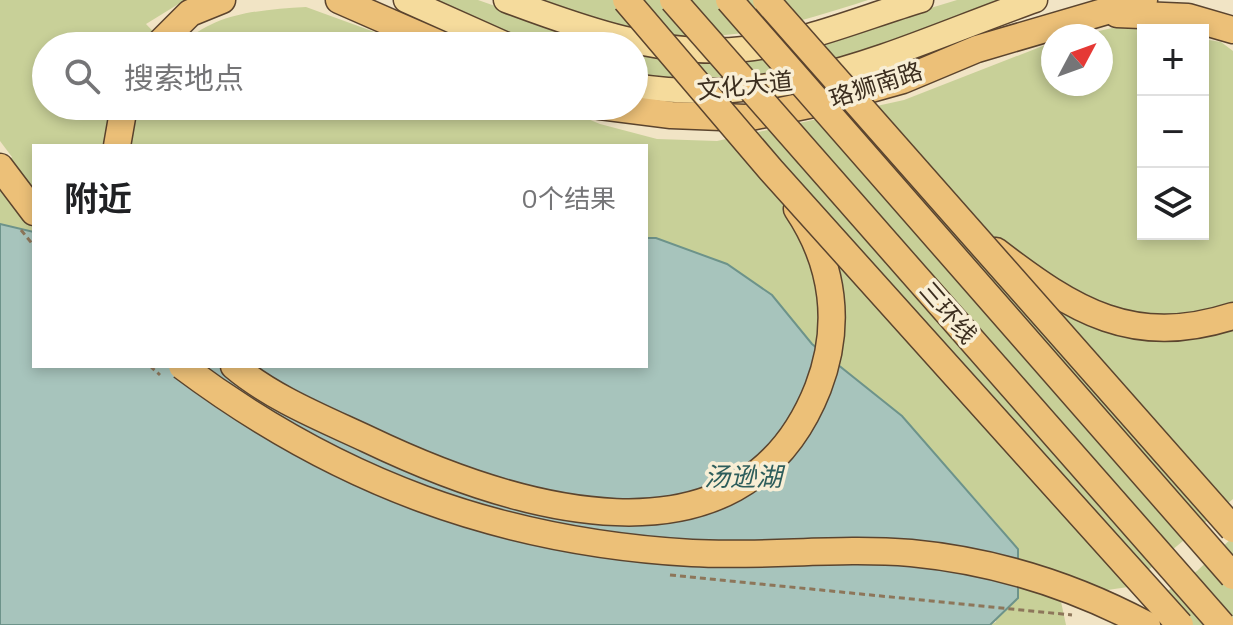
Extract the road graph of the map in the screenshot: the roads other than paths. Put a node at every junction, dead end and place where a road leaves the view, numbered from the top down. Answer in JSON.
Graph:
{"nodes":[{"id":1,"x":222,"y":0,"type":"edge"},
{"id":2,"x":406,"y":0,"type":"edge"},
{"id":3,"x":506,"y":0,"type":"edge"},
{"id":4,"x":626,"y":0,"type":"edge"},
{"id":5,"x":673,"y":0,"type":"edge"},
{"id":6,"x":729,"y":0,"type":"edge"},
{"id":7,"x":766,"y":0,"type":"edge"},
{"id":8,"x":921,"y":0,"type":"edge"},
{"id":9,"x":1035,"y":0,"type":"edge"},
{"id":10,"x":1144,"y":0,"type":"edge"},
{"id":11,"x":339,"y":1,"type":"edge"},
{"id":12,"x":1094,"y":13,"type":"junction"},
{"id":13,"x":1233,"y":30,"type":"edge"},
{"id":14,"x":170,"y":32,"type":"edge"},
{"id":15,"x":411,"y":32,"type":"edge"},
{"id":16,"x":478,"y":32,"type":"edge"},
{"id":17,"x":605,"y":32,"type":"edge"},
{"id":18,"x":648,"y":41,"type":"edge"},
{"id":19,"x":648,"y":88,"type":"edge"},
{"id":20,"x":648,"y":112,"type":"edge"},
{"id":21,"x":122,"y":120,"type":"edge"},
{"id":22,"x":117,"y":144,"type":"edge"},
{"id":23,"x":0,"y":167,"type":"edge"},
{"id":24,"x":771,"y":170,"type":"junction"},
{"id":25,"x":32,"y":209,"type":"edge"},
{"id":26,"x":971,"y":232,"type":"junction"},
{"id":27,"x":1233,"y":316,"type":"edge"},
{"id":28,"x":185,"y":368,"type":"edge"},
{"id":29,"x":237,"y":368,"type":"edge"},
{"id":30,"x":1233,"y":529,"type":"edge"},
{"id":31,"x":1233,"y":576,"type":"edge"},
{"id":32,"x":1147,"y":625,"type":"edge"},
{"id":33,"x":1180,"y":625,"type":"edge"},
{"id":34,"x":1222,"y":625,"type":"edge"}],
"edges":[{"from":1,"to":14,"type":"highway"},
{"from":2,"to":16,"type":"main road"},
{"from":3,"to":17,"type":"main road"},
{"from":4,"to":24,"type":"highway","bridge":true},
{"from":5,"to":34,"type":"highway","name":"三环线","bridge":true},
{"from":6,"to":31,"type":"highway","name":"三环线","bridge":true},
{"from":7,"to":26,"type":"highway","bridge":true},
{"from":8,"to":18,"type":"main road"},
{"from":9,"to":19,"type":"main road","name":"文化大道"},
{"from":10,"to":12,"type":"highway","name":"珞狮南路"},
{"from":11,"to":15,"type":"highway"},
{"from":12,"to":13,"type":"highway"},
{"from":12,"to":20,"type":"highway","name":"珞狮南路"},
{"from":21,"to":22,"type":"highway"},
{"from":23,"to":25,"type":"highway"},
{"from":24,"to":29,"type":"highway","bridge":true},
{"from":24,"to":33,"type":"highway","bridge":true},
{"from":26,"to":27,"type":"highway","bridge":true},
{"from":26,"to":30,"type":"highway","bridge":true},
{"from":28,"to":32,"type":"highway","bridge":true}]}
